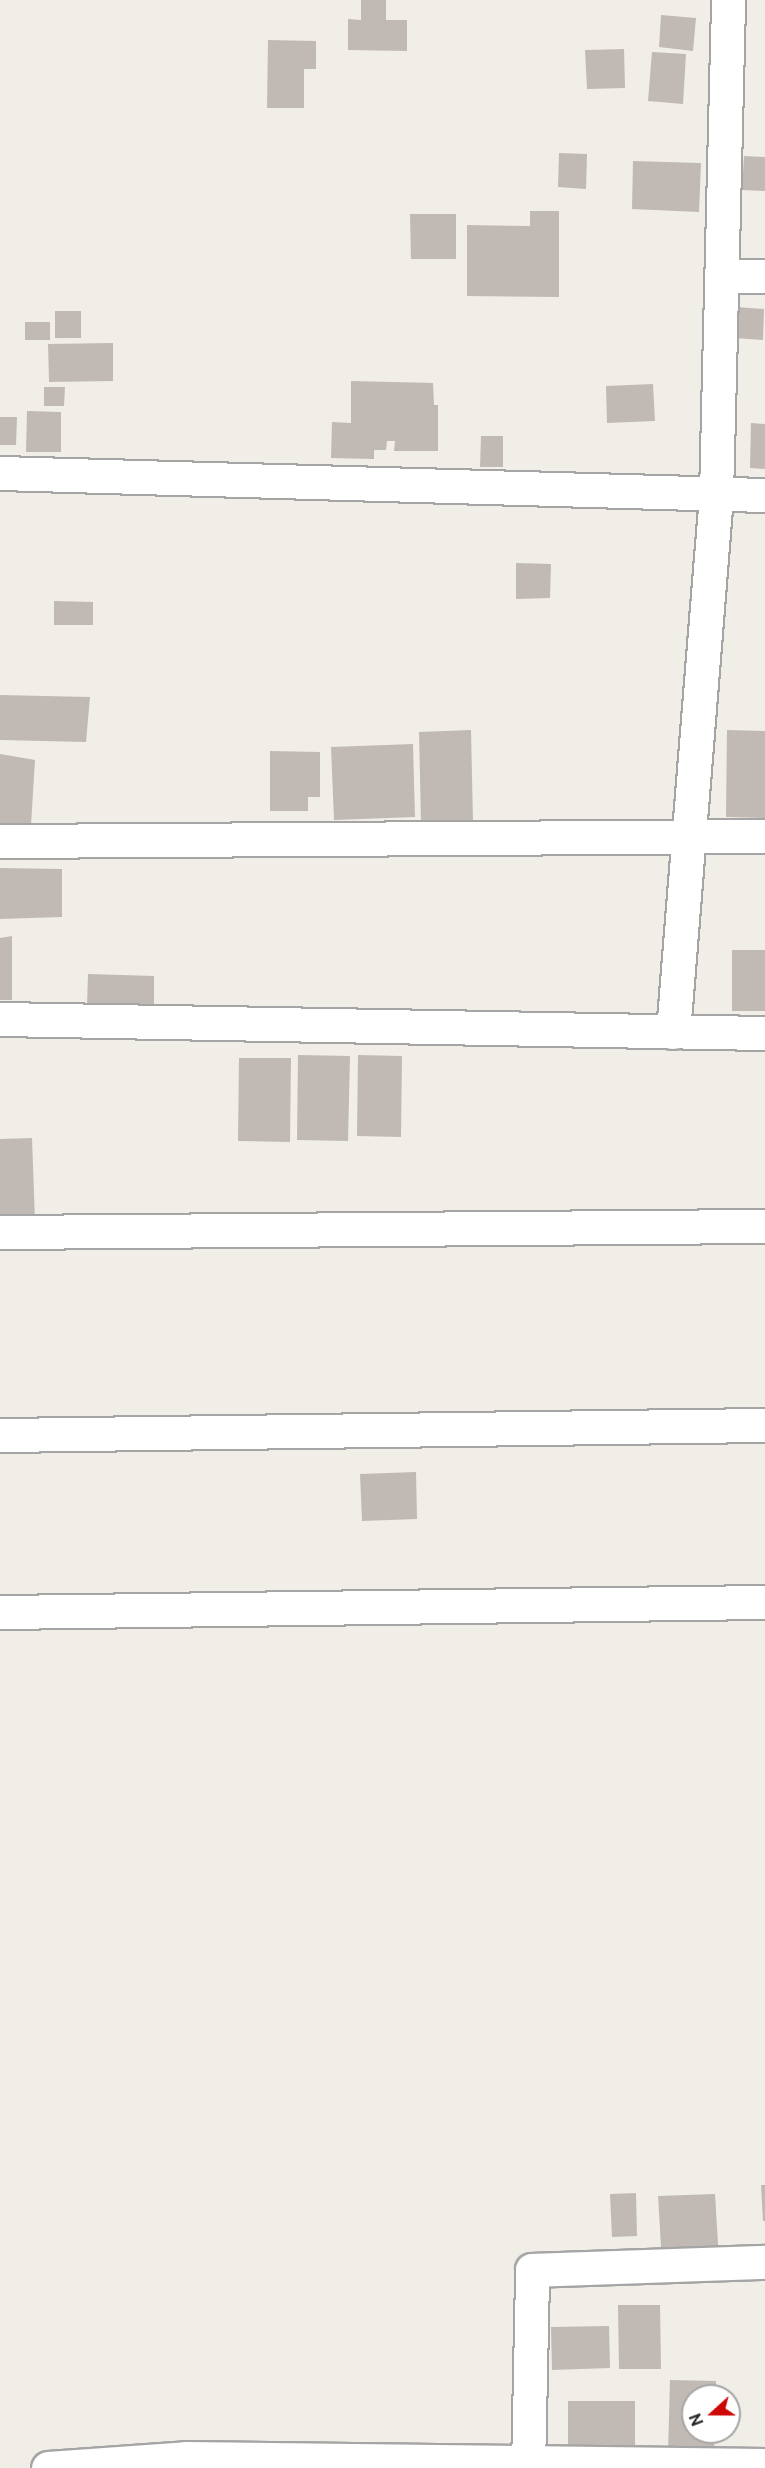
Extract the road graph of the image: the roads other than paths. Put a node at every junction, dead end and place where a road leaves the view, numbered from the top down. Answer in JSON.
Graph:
{"nodes":[{"id":1,"x":728,"y":0,"type":"edge"},
{"id":2,"x":722,"y":276,"type":"junction"},
{"id":3,"x":765,"y":276,"type":"edge"},
{"id":4,"x":0,"y":473,"type":"edge"},
{"id":5,"x":716,"y":495,"type":"junction"},
{"id":6,"x":765,"y":495,"type":"edge"},
{"id":7,"x":765,"y":836,"type":"edge"},
{"id":8,"x":691,"y":837,"type":"junction"},
{"id":9,"x":0,"y":841,"type":"edge"},
{"id":10,"x":0,"y":1019,"type":"edge"},
{"id":11,"x":673,"y":1032,"type":"junction"},
{"id":12,"x":765,"y":1033,"type":"edge"},
{"id":13,"x":765,"y":1226,"type":"edge"},
{"id":14,"x":0,"y":1232,"type":"edge"},
{"id":15,"x":765,"y":1425,"type":"edge"},
{"id":16,"x":0,"y":1435,"type":"edge"},
{"id":17,"x":765,"y":1602,"type":"edge"},
{"id":18,"x":0,"y":1612,"type":"edge"},
{"id":19,"x":765,"y":2262,"type":"edge"},
{"id":20,"x":765,"y":2465,"type":"edge"},
{"id":21,"x":528,"y":2466,"type":"edge"},
{"id":22,"x":48,"y":2468,"type":"edge"}],
"edges":[{"from":1,"to":2,"type":"street"},
{"from":2,"to":3,"type":"street"},
{"from":2,"to":5,"type":"street"},
{"from":4,"to":5,"type":"street"},
{"from":5,"to":6,"type":"street"},
{"from":5,"to":8,"type":"street"},
{"from":7,"to":8,"type":"street"},
{"from":8,"to":9,"type":"street"},
{"from":8,"to":11,"type":"street"},
{"from":10,"to":11,"type":"street"},
{"from":11,"to":12,"type":"street"},
{"from":13,"to":14,"type":"street"},
{"from":15,"to":16,"type":"street"},
{"from":17,"to":18,"type":"street"},
{"from":19,"to":21,"type":"street"},
{"from":20,"to":21,"type":"street"},
{"from":21,"to":22,"type":"street"}]}
